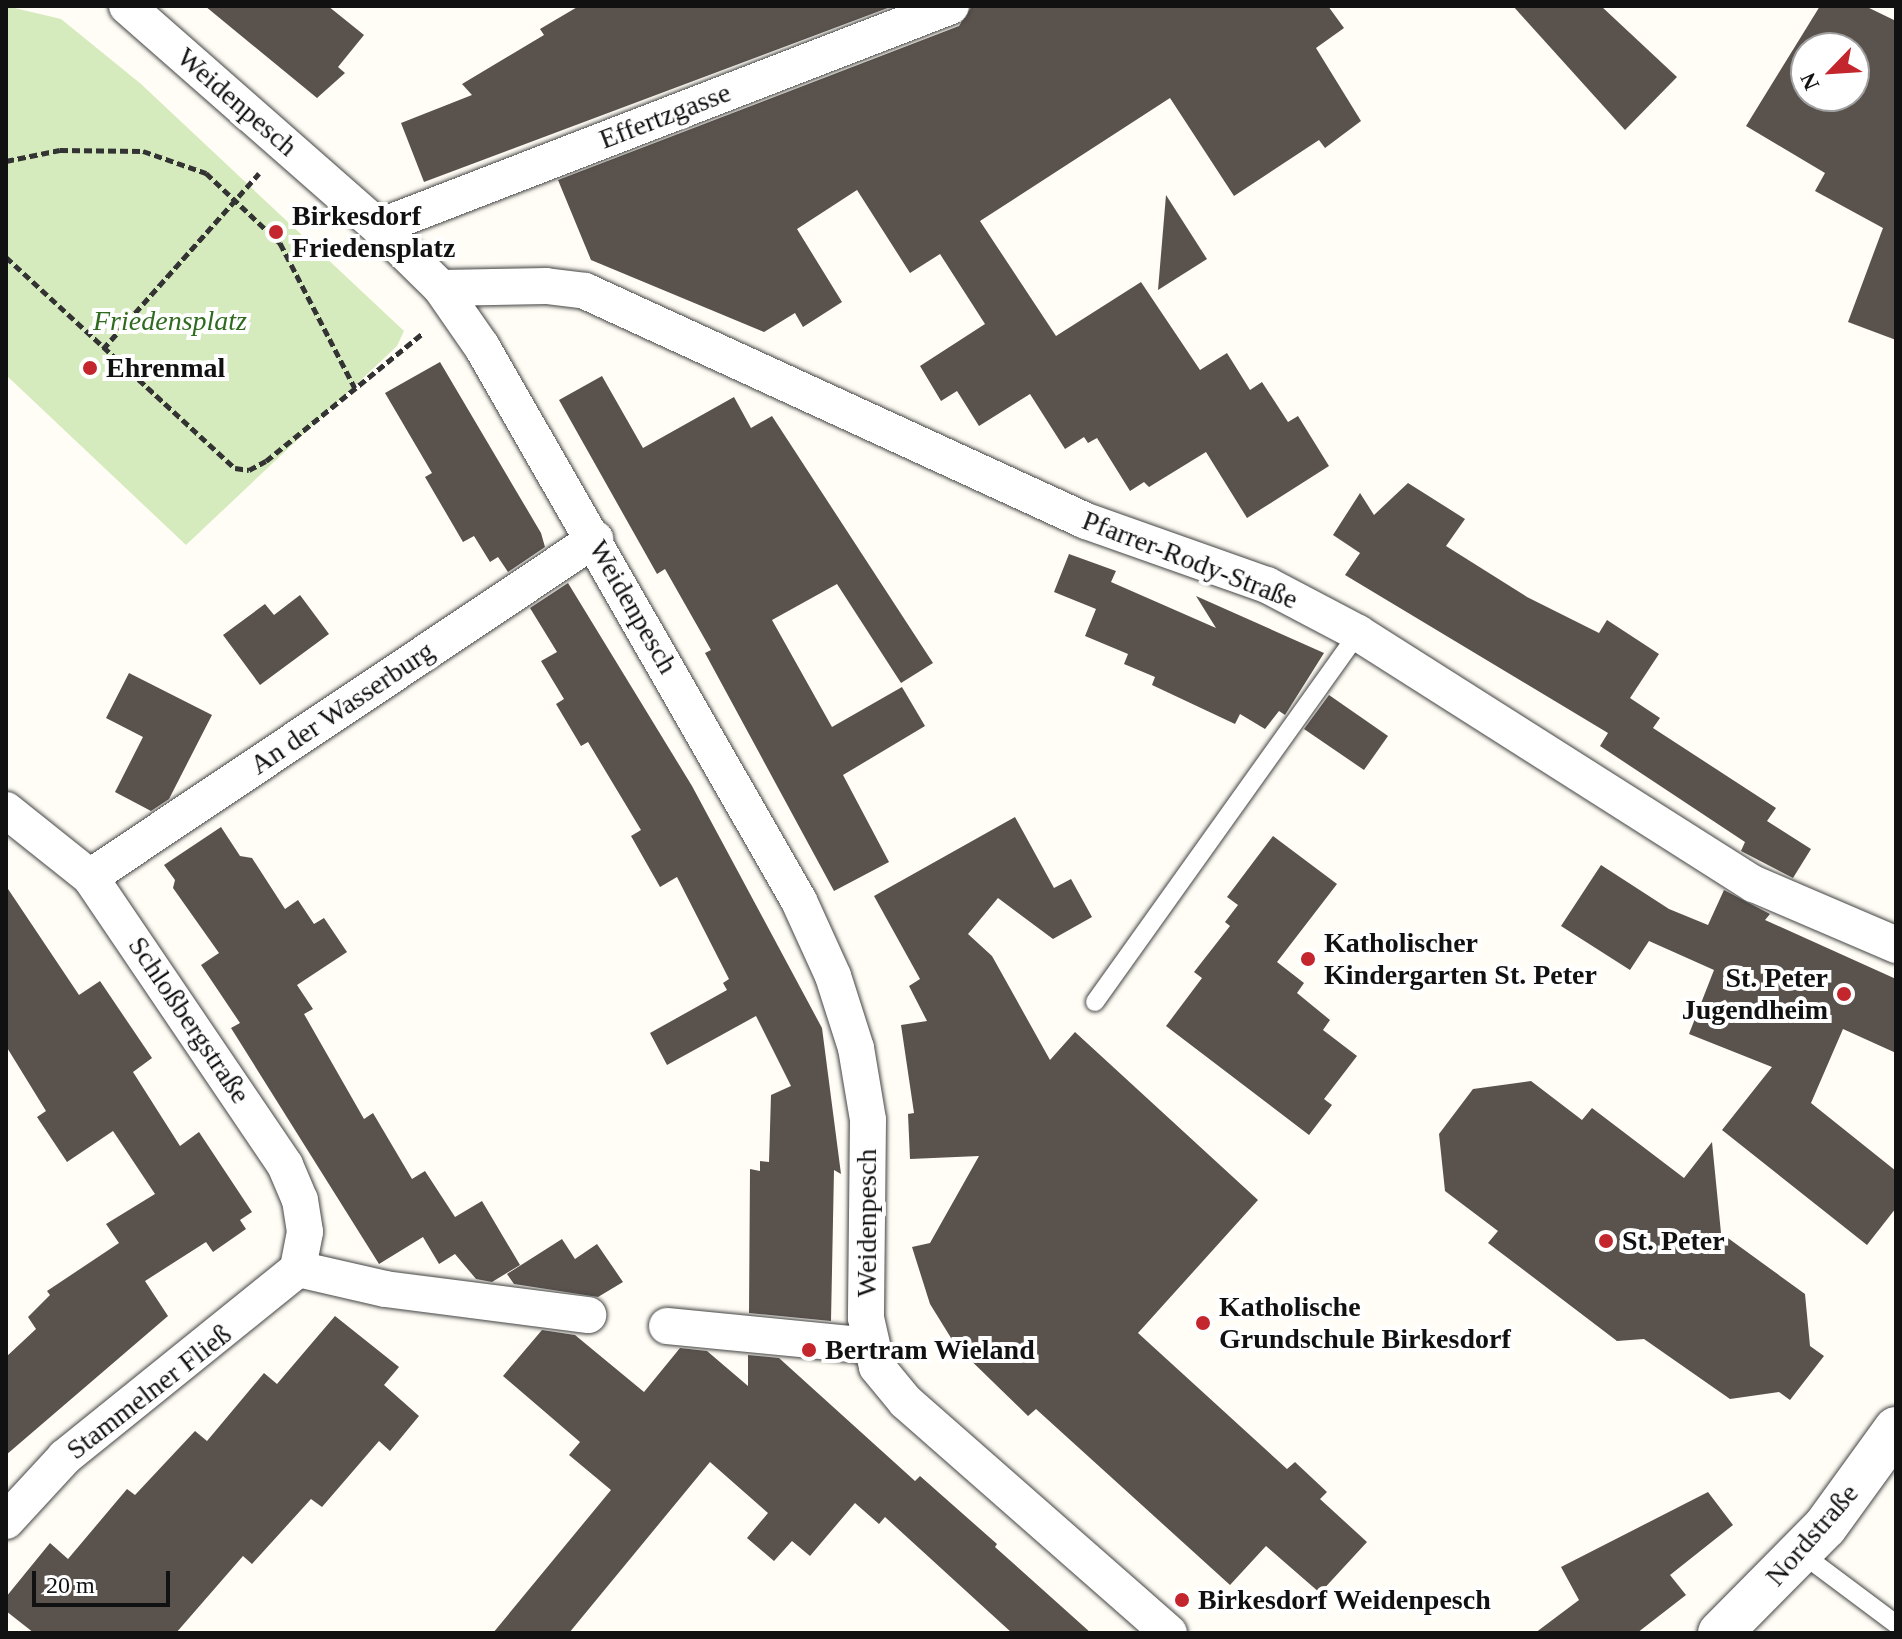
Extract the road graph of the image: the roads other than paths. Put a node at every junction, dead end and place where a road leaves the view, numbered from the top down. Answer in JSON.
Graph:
{"nodes":[{"id":1,"x":127,"y":6,"type":"edge"},
{"id":2,"x":951,"y":6,"type":"edge"},
{"id":3,"x":379,"y":227,"type":"junction"},
{"id":4,"x":448,"y":298,"type":"junction"},
{"id":5,"x":595,"y":539,"type":"junction"},
{"id":6,"x":1358,"y":633,"type":"junction"},
{"id":7,"x":6,"y":810,"type":"edge"},
{"id":8,"x":90,"y":877,"type":"junction"},
{"id":9,"x":1896,"y":945,"type":"edge"},
{"id":10,"x":1095,"y":1002,"type":"dead end"},
{"id":11,"x":298,"y":1269,"type":"junction"},
{"id":12,"x":588,"y":1315,"type":"dead end"},
{"id":13,"x":667,"y":1326,"type":"dead end"},
{"id":14,"x":870,"y":1346,"type":"junction"},
{"id":15,"x":1896,"y":1429,"type":"edge"},
{"id":16,"x":6,"y":1521,"type":"edge"},
{"id":17,"x":1801,"y":1553,"type":"junction"},
{"id":18,"x":1896,"y":1624,"type":"edge"},
{"id":19,"x":1169,"y":1633,"type":"edge"},
{"id":20,"x":1720,"y":1633,"type":"edge"}],
"edges":[{"from":1,"to":3,"type":"street","name":"Weidenpesch"},
{"from":2,"to":3,"type":"street","name":"Effertzgasse"},
{"from":3,"to":4,"type":"street","name":"Weidenpesch"},
{"from":4,"to":5,"type":"street","name":"Weidenpesch"},
{"from":4,"to":6,"type":"street","name":"Pfarrer-Rody-Straße"},
{"from":5,"to":8,"type":"street","name":"An der Wasserburg"},
{"from":5,"to":14,"type":"street","name":"Weidenpesch"},
{"from":6,"to":9,"type":"street","name":"Pfarrer-Rody-Straße"},
{"from":6,"to":10,"type":"lane"},
{"from":7,"to":8,"type":"street","name":"Schloßbergstraße"},
{"from":8,"to":11,"type":"street","name":"Schloßbergstraße"},
{"from":11,"to":12,"type":"street"},
{"from":11,"to":16,"type":"street","name":"Stammelner Fließ"},
{"from":13,"to":14,"type":"street"},
{"from":14,"to":19,"type":"street","name":"Weidenpesch"},
{"from":15,"to":17,"type":"street","name":"Nordstraße"},
{"from":17,"to":18,"type":"lane"},
{"from":17,"to":20,"type":"street","name":"Nordstraße"}]}
